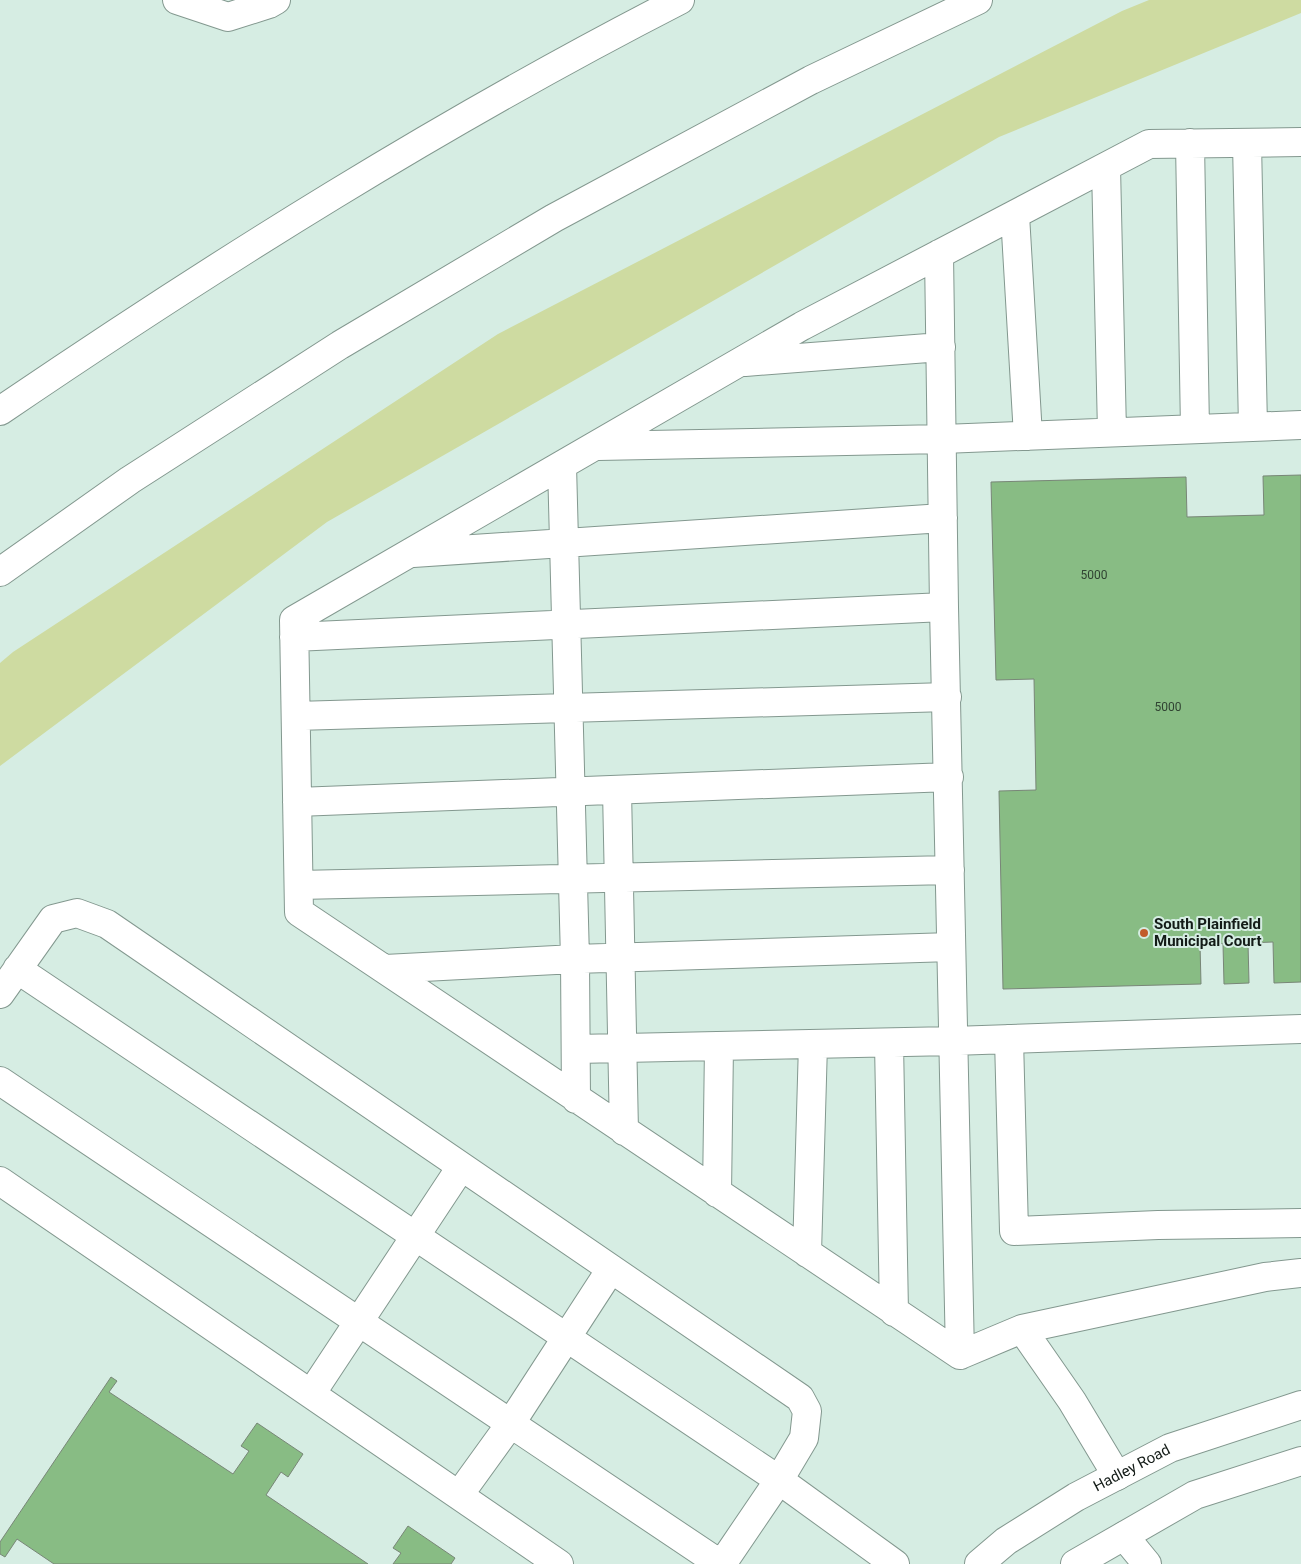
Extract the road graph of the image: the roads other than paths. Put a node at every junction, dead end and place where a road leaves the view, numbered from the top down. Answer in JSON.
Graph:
{"nodes":[{"id":1,"x":176,"y":0,"type":"edge"},
{"id":2,"x":276,"y":0,"type":"edge"},
{"id":3,"x":680,"y":0,"type":"edge"},
{"id":4,"x":978,"y":0,"type":"edge"},
{"id":5,"x":231,"y":8,"type":"edge"},
{"id":6,"x":1301,"y":142,"type":"edge"},
{"id":7,"x":1190,"y":143,"type":"junction"},
{"id":8,"x":1247,"y":143,"type":"junction"},
{"id":9,"x":1106,"y":167,"type":"junction"},
{"id":10,"x":1015,"y":215,"type":"junction"},
{"id":11,"x":939,"y":254,"type":"junction"},
{"id":12,"x":941,"y":347,"type":"junction"},
{"id":13,"x":738,"y":363,"type":"junction"},
{"id":14,"x":0,"y":411,"type":"edge"},
{"id":15,"x":1301,"y":425,"type":"edge"},
{"id":16,"x":1253,"y":427,"type":"junction"},
{"id":17,"x":1195,"y":429,"type":"junction"},
{"id":18,"x":1112,"y":432,"type":"junction"},
{"id":19,"x":1028,"y":436,"type":"junction"},
{"id":20,"x":943,"y":439,"type":"junction"},
{"id":21,"x":594,"y":446,"type":"junction"},
{"id":22,"x":562,"y":465,"type":"junction"},
{"id":23,"x":943,"y":518,"type":"junction"},
{"id":24,"x":564,"y":543,"type":"junction"},
{"id":25,"x":408,"y":554,"type":"junction"},
{"id":26,"x":0,"y":572,"type":"edge"},
{"id":27,"x":944,"y":607,"type":"junction"},
{"id":28,"x":566,"y":625,"type":"junction"},
{"id":29,"x":294,"y":638,"type":"junction"},
{"id":30,"x":947,"y":697,"type":"junction"},
{"id":31,"x":568,"y":708,"type":"junction"},
{"id":32,"x":296,"y":716,"type":"junction"},
{"id":33,"x":949,"y":777,"type":"junction"},
{"id":34,"x":617,"y":790,"type":"junction"},
{"id":35,"x":570,"y":791,"type":"junction"},
{"id":36,"x":297,"y":802,"type":"junction"},
{"id":37,"x":950,"y":870,"type":"junction"},
{"id":38,"x":573,"y":878,"type":"junction"},
{"id":39,"x":619,"y":878,"type":"junction"},
{"id":40,"x":299,"y":885,"type":"junction"},
{"id":41,"x":951,"y":947,"type":"junction"},
{"id":42,"x":620,"y":958,"type":"junction"},
{"id":43,"x":575,"y":959,"type":"junction"},
{"id":44,"x":17,"y":969,"type":"junction"},
{"id":45,"x":385,"y":969,"type":"junction"},
{"id":46,"x":0,"y":994,"type":"edge"},
{"id":47,"x":1301,"y":1029,"type":"edge"},
{"id":48,"x":1009,"y":1039,"type":"junction"},
{"id":49,"x":953,"y":1041,"type":"junction"},
{"id":50,"x":889,"y":1042,"type":"junction"},
{"id":51,"x":813,"y":1044,"type":"junction"},
{"id":52,"x":719,"y":1046,"type":"junction"},
{"id":53,"x":622,"y":1048,"type":"junction"},
{"id":54,"x":576,"y":1049,"type":"junction"},
{"id":55,"x":0,"y":1081,"type":"edge"},
{"id":56,"x":576,"y":1099,"type":"junction"},
{"id":57,"x":624,"y":1131,"type":"junction"},
{"id":58,"x":461,"y":1166,"type":"junction"},
{"id":59,"x":0,"y":1181,"type":"edge"},
{"id":60,"x":717,"y":1193,"type":"junction"},
{"id":61,"x":1301,"y":1222,"type":"edge"},
{"id":62,"x":416,"y":1237,"type":"junction"},
{"id":63,"x":807,"y":1253,"type":"junction"},
{"id":64,"x":611,"y":1269,"type":"junction"},
{"id":65,"x":1301,"y":1273,"type":"edge"},
{"id":66,"x":894,"y":1312,"type":"junction"},
{"id":67,"x":359,"y":1322,"type":"junction"},
{"id":68,"x":1022,"y":1329,"type":"junction"},
{"id":69,"x":567,"y":1338,"type":"junction"},
{"id":70,"x":960,"y":1355,"type":"junction"},
{"id":71,"x":311,"y":1394,"type":"junction"},
{"id":72,"x":1301,"y":1405,"type":"edge"},
{"id":73,"x":511,"y":1423,"type":"junction"},
{"id":74,"x":1301,"y":1461,"type":"edge"},
{"id":75,"x":1117,"y":1476,"type":"junction"},
{"id":76,"x":779,"y":1480,"type":"junction"},
{"id":77,"x":459,"y":1495,"type":"junction"},
{"id":78,"x":1124,"y":1536,"type":"junction"},
{"id":79,"x":979,"y":1563,"type":"edge"},
{"id":80,"x":559,"y":1564,"type":"edge"},
{"id":81,"x":721,"y":1564,"type":"edge"},
{"id":82,"x":895,"y":1564,"type":"edge"},
{"id":83,"x":1075,"y":1564,"type":"edge"},
{"id":84,"x":1147,"y":1564,"type":"edge"}],
"edges":[{"from":1,"to":5,"type":"main road"},
{"from":2,"to":5,"type":"main road"},
{"from":3,"to":14,"type":"main road"},
{"from":4,"to":26,"type":"main road"},
{"from":6,"to":8,"type":"main road"},
{"from":7,"to":8,"type":"main road"},
{"from":7,"to":9,"type":"main road"},
{"from":7,"to":17,"type":"main road"},
{"from":8,"to":16,"type":"main road"},
{"from":9,"to":10,"type":"main road"},
{"from":9,"to":18,"type":"main road"},
{"from":10,"to":11,"type":"main road"},
{"from":10,"to":19,"type":"main road"},
{"from":11,"to":12,"type":"main road"},
{"from":11,"to":13,"type":"main road"},
{"from":12,"to":13,"type":"main road"},
{"from":12,"to":20,"type":"main road"},
{"from":13,"to":21,"type":"main road"},
{"from":15,"to":16,"type":"main road"},
{"from":16,"to":17,"type":"main road"},
{"from":17,"to":18,"type":"main road"},
{"from":18,"to":19,"type":"main road"},
{"from":19,"to":20,"type":"main road"},
{"from":20,"to":21,"type":"main road"},
{"from":20,"to":23,"type":"main road"},
{"from":21,"to":22,"type":"main road"},
{"from":22,"to":24,"type":"main road"},
{"from":22,"to":25,"type":"main road"},
{"from":23,"to":24,"type":"main road"},
{"from":23,"to":27,"type":"main road"},
{"from":24,"to":25,"type":"main road"},
{"from":24,"to":28,"type":"main road"},
{"from":25,"to":29,"type":"main road"},
{"from":27,"to":28,"type":"main road"},
{"from":27,"to":30,"type":"main road"},
{"from":28,"to":29,"type":"main road"},
{"from":28,"to":31,"type":"main road"},
{"from":29,"to":32,"type":"main road"},
{"from":30,"to":31,"type":"main road"},
{"from":30,"to":33,"type":"main road"},
{"from":31,"to":32,"type":"main road"},
{"from":31,"to":35,"type":"main road"},
{"from":32,"to":36,"type":"main road"},
{"from":33,"to":34,"type":"main road"},
{"from":33,"to":37,"type":"main road"},
{"from":34,"to":35,"type":"main road"},
{"from":34,"to":39,"type":"main road"},
{"from":35,"to":36,"type":"main road"},
{"from":35,"to":38,"type":"main road"},
{"from":36,"to":40,"type":"main road"},
{"from":37,"to":39,"type":"main road"},
{"from":37,"to":41,"type":"main road"},
{"from":38,"to":39,"type":"main road"},
{"from":38,"to":40,"type":"main road"},
{"from":38,"to":43,"type":"main road"},
{"from":39,"to":42,"type":"main road"},
{"from":40,"to":45,"type":"main road"},
{"from":41,"to":42,"type":"main road"},
{"from":41,"to":49,"type":"main road"},
{"from":42,"to":43,"type":"main road"},
{"from":42,"to":53,"type":"main road"},
{"from":43,"to":45,"type":"main road"},
{"from":43,"to":54,"type":"main road"},
{"from":44,"to":46,"type":"main road"},
{"from":44,"to":58,"type":"main road"},
{"from":44,"to":62,"type":"main road"},
{"from":45,"to":56,"type":"main road"},
{"from":47,"to":48,"type":"main road"},
{"from":48,"to":49,"type":"main road"},
{"from":48,"to":61,"type":"main road"},
{"from":49,"to":50,"type":"main road"},
{"from":49,"to":70,"type":"main road"},
{"from":50,"to":51,"type":"main road"},
{"from":50,"to":66,"type":"main road"},
{"from":51,"to":52,"type":"main road"},
{"from":51,"to":63,"type":"main road"},
{"from":52,"to":53,"type":"main road"},
{"from":52,"to":60,"type":"main road"},
{"from":53,"to":54,"type":"main road"},
{"from":53,"to":57,"type":"main road"},
{"from":54,"to":56,"type":"main road"},
{"from":55,"to":67,"type":"main road"},
{"from":56,"to":57,"type":"main road"},
{"from":57,"to":60,"type":"main road"},
{"from":58,"to":62,"type":"main road"},
{"from":58,"to":64,"type":"main road"},
{"from":59,"to":71,"type":"main road"},
{"from":60,"to":63,"type":"main road"},
{"from":62,"to":67,"type":"main road"},
{"from":62,"to":69,"type":"main road"},
{"from":63,"to":66,"type":"main road"},
{"from":64,"to":69,"type":"main road"},
{"from":64,"to":76,"type":"main road"},
{"from":65,"to":68,"type":"main road"},
{"from":66,"to":70,"type":"main road"},
{"from":67,"to":71,"type":"main road"},
{"from":67,"to":73,"type":"main road"},
{"from":68,"to":70,"type":"main road"},
{"from":68,"to":75,"type":"main road"},
{"from":69,"to":73,"type":"main road"},
{"from":69,"to":76,"type":"main road"},
{"from":71,"to":77,"type":"main road"},
{"from":72,"to":75,"type":"main road","name":"Hadley Road"},
{"from":73,"to":77,"type":"main road"},
{"from":73,"to":81,"type":"main road"},
{"from":74,"to":78,"type":"main road"},
{"from":75,"to":79,"type":"main road","name":"Hadley Road"},
{"from":76,"to":81,"type":"main road"},
{"from":76,"to":82,"type":"main road"},
{"from":77,"to":80,"type":"main road"},
{"from":78,"to":83,"type":"main road"},
{"from":78,"to":84,"type":"main road"}]}
